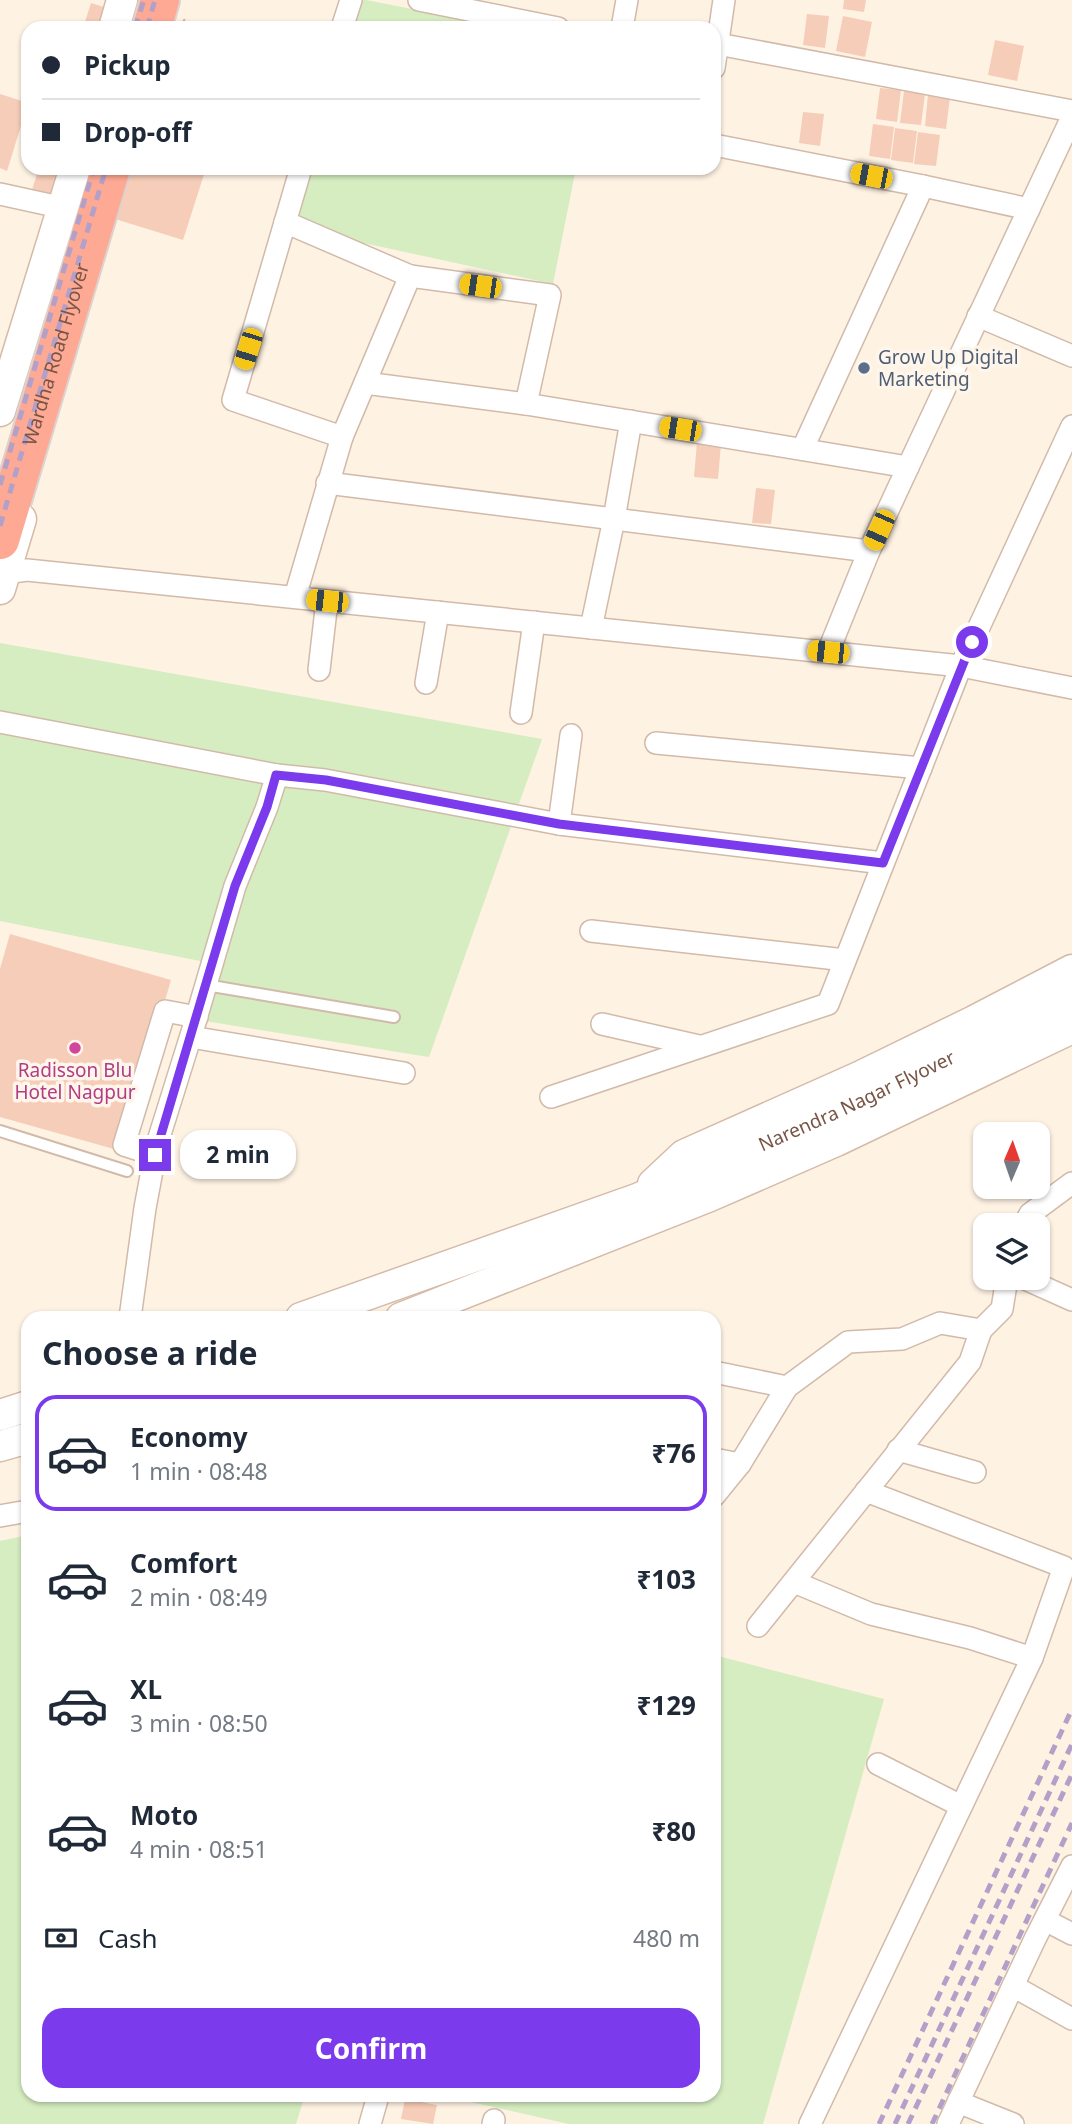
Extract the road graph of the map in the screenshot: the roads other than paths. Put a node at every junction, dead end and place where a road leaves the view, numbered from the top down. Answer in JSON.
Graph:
{"nodes":[{"id":1,"x":122,"y":0,"type":"edge"},
{"id":2,"x":138,"y":0,"type":"edge"},
{"id":3,"x":160,"y":0,"type":"edge"},
{"id":4,"x":177,"y":0,"type":"edge"},
{"id":5,"x":351,"y":0,"type":"edge"},
{"id":6,"x":419,"y":0,"type":"edge"},
{"id":7,"x":627,"y":0,"type":"edge"},
{"id":8,"x":724,"y":0,"type":"edge"},
{"id":9,"x":116,"y":21,"type":"edge"},
{"id":10,"x":132,"y":21,"type":"edge"},
{"id":11,"x":154,"y":21,"type":"edge"},
{"id":12,"x":170,"y":21,"type":"edge"},
{"id":13,"x":344,"y":21,"type":"edge"},
{"id":14,"x":523,"y":21,"type":"edge"},
{"id":15,"x":623,"y":21,"type":"edge"},
{"id":16,"x":721,"y":22,"type":"edge"},
{"id":17,"x":721,"y":45,"type":"edge"},
{"id":18,"x":1072,"y":111,"type":"edge"},
{"id":19,"x":1072,"y":117,"type":"edge"},
{"id":20,"x":721,"y":146,"type":"edge"},
{"id":21,"x":73,"y":175,"type":"edge"},
{"id":22,"x":87,"y":175,"type":"edge"},
{"id":23,"x":109,"y":175,"type":"edge"},
{"id":24,"x":123,"y":175,"type":"edge"},
{"id":25,"x":299,"y":175,"type":"edge"},
{"id":26,"x":923,"y":186,"type":"junction"},
{"id":27,"x":0,"y":194,"type":"edge"},
{"id":28,"x":64,"y":208,"type":"junction"},
{"id":29,"x":1029,"y":209,"type":"junction"},
{"id":30,"x":285,"y":222,"type":"junction"},
{"id":31,"x":410,"y":276,"type":"junction"},
{"id":32,"x":978,"y":316,"type":"junction"},
{"id":33,"x":1072,"y":356,"type":"edge"},
{"id":34,"x":365,"y":383,"type":"junction"},
{"id":35,"x":526,"y":404,"type":"junction"},
{"id":36,"x":0,"y":411,"type":"edge"},
{"id":37,"x":631,"y":421,"type":"junction"},
{"id":38,"x":1072,"y":426,"type":"edge"},
{"id":39,"x":342,"y":437,"type":"junction"},
{"id":40,"x":803,"y":448,"type":"junction"},
{"id":41,"x":0,"y":467,"type":"edge"},
{"id":42,"x":908,"y":467,"type":"junction"},
{"id":43,"x":327,"y":483,"type":"junction"},
{"id":44,"x":614,"y":519,"type":"junction"},
{"id":45,"x":869,"y":551,"type":"junction"},
{"id":46,"x":2,"y":567,"type":"edge"},
{"id":47,"x":295,"y":597,"type":"junction"},
{"id":48,"x":327,"y":601,"type":"junction"},
{"id":49,"x":438,"y":612,"type":"junction"},
{"id":50,"x":534,"y":622,"type":"junction"},
{"id":51,"x":591,"y":628,"type":"junction"},
{"id":52,"x":828,"y":652,"type":"junction"},
{"id":53,"x":961,"y":666,"type":"junction"},
{"id":54,"x":319,"y":670,"type":"dead end"},
{"id":55,"x":426,"y":683,"type":"dead end"},
{"id":56,"x":1072,"y":688,"type":"edge"},
{"id":57,"x":521,"y":713,"type":"dead end"},
{"id":58,"x":0,"y":722,"type":"edge"},
{"id":59,"x":571,"y":734,"type":"dead end"},
{"id":60,"x":656,"y":743,"type":"dead end"},
{"id":61,"x":921,"y":768,"type":"junction"},
{"id":62,"x":276,"y":775,"type":"junction"},
{"id":63,"x":559,"y":824,"type":"junction"},
{"id":64,"x":883,"y":863,"type":"junction"},
{"id":65,"x":591,"y":931,"type":"dead end"},
{"id":66,"x":845,"y":960,"type":"junction"},
{"id":67,"x":1072,"y":970,"type":"edge"},
{"id":68,"x":206,"y":985,"type":"junction"},
{"id":69,"x":1072,"y":999,"type":"edge"},
{"id":70,"x":394,"y":1017,"type":"dead end"},
{"id":71,"x":602,"y":1024,"type":"dead end"},
{"id":72,"x":194,"y":1027,"type":"junction"},
{"id":73,"x":1072,"y":1028,"type":"edge"},
{"id":74,"x":701,"y":1047,"type":"junction"},
{"id":75,"x":1072,"y":1049,"type":"edge"},
{"id":76,"x":404,"y":1073,"type":"dead end"},
{"id":77,"x":551,"y":1097,"type":"dead end"},
{"id":78,"x":0,"y":1131,"type":"edge"},
{"id":79,"x":155,"y":1155,"type":"junction"},
{"id":80,"x":127,"y":1171,"type":"dead end"},
{"id":81,"x":1072,"y":1183,"type":"edge"},
{"id":82,"x":649,"y":1208,"type":"junction"},
{"id":83,"x":1031,"y":1213,"type":"edge"},
{"id":84,"x":1005,"y":1290,"type":"edge"},
{"id":85,"x":1050,"y":1290,"type":"edge"},
{"id":86,"x":1072,"y":1300,"type":"edge"},
{"id":87,"x":134,"y":1311,"type":"edge"},
{"id":88,"x":323,"y":1311,"type":"edge"},
{"id":89,"x":424,"y":1311,"type":"edge"},
{"id":90,"x":981,"y":1330,"type":"junction"},
{"id":91,"x":721,"y":1373,"type":"edge"},
{"id":92,"x":787,"y":1387,"type":"junction"},
{"id":93,"x":21,"y":1408,"type":"edge"},
{"id":94,"x":0,"y":1415,"type":"edge"},
{"id":95,"x":21,"y":1440,"type":"edge"},
{"id":96,"x":0,"y":1446,"type":"edge"},
{"id":97,"x":898,"y":1450,"type":"junction"},
{"id":98,"x":721,"y":1461,"type":"edge"},
{"id":99,"x":740,"y":1464,"type":"junction"},
{"id":100,"x":975,"y":1472,"type":"dead end"},
{"id":101,"x":721,"y":1487,"type":"edge"},
{"id":102,"x":866,"y":1491,"type":"junction"},
{"id":103,"x":21,"y":1512,"type":"edge"},
{"id":104,"x":0,"y":1516,"type":"edge"},
{"id":105,"x":1068,"y":1564,"type":"edge"},
{"id":106,"x":794,"y":1582,"type":"junction"},
{"id":107,"x":758,"y":1626,"type":"dead end"},
{"id":108,"x":1031,"y":1658,"type":"junction"},
{"id":109,"x":878,"y":1764,"type":"dead end"},
{"id":110,"x":961,"y":1806,"type":"junction"},
{"id":111,"x":1072,"y":1866,"type":"edge"},
{"id":112,"x":1045,"y":1920,"type":"junction"},
{"id":113,"x":1072,"y":1934,"type":"edge"},
{"id":114,"x":1013,"y":1986,"type":"junction"},
{"id":115,"x":1072,"y":2019,"type":"edge"},
{"id":116,"x":376,"y":2102,"type":"edge"},
{"id":117,"x":958,"y":2102,"type":"junction"},
{"id":118,"x":370,"y":2124,"type":"edge"},
{"id":119,"x":810,"y":2124,"type":"edge"},
{"id":120,"x":948,"y":2124,"type":"edge"},
{"id":121,"x":1013,"y":2124,"type":"edge"}],
"edges":[{"from":1,"to":9,"type":"street"},
{"from":2,"to":10,"type":"highway"},
{"from":3,"to":11,"type":"highway"},
{"from":4,"to":12,"type":"street"},
{"from":5,"to":13,"type":"street"},
{"from":6,"to":14,"type":"street"},
{"from":7,"to":15,"type":"street"},
{"from":8,"to":16,"type":"street"},
{"from":17,"to":18,"type":"street"},
{"from":19,"to":29,"type":"street"},
{"from":20,"to":26,"type":"street"},
{"from":21,"to":28,"type":"street"},
{"from":22,"to":41,"type":"highway","name":"Wardha Road Flyover"},
{"from":23,"to":46,"type":"highway","name":"Wardha Road Flyover"},
{"from":24,"to":46,"type":"street"},
{"from":25,"to":30,"type":"street"},
{"from":26,"to":29,"type":"street"},
{"from":26,"to":40,"type":"street"},
{"from":27,"to":28,"type":"street"},
{"from":28,"to":36,"type":"street"},
{"from":29,"to":32,"type":"street"},
{"from":30,"to":31,"type":"street"},
{"from":30,"to":39,"type":"street"},
{"from":31,"to":34,"type":"street"},
{"from":31,"to":35,"type":"street"},
{"from":32,"to":33,"type":"street"},
{"from":32,"to":42,"type":"street"},
{"from":34,"to":35,"type":"street"},
{"from":34,"to":39,"type":"street"},
{"from":35,"to":37,"type":"street"},
{"from":37,"to":40,"type":"street"},
{"from":37,"to":44,"type":"street"},
{"from":38,"to":53,"type":"street"},
{"from":39,"to":43,"type":"street"},
{"from":40,"to":42,"type":"street"},
{"from":42,"to":45,"type":"street"},
{"from":43,"to":44,"type":"street"},
{"from":43,"to":47,"type":"street"},
{"from":44,"to":45,"type":"street"},
{"from":44,"to":51,"type":"street"},
{"from":45,"to":52,"type":"street"},
{"from":46,"to":47,"type":"street"},
{"from":47,"to":48,"type":"street"},
{"from":48,"to":49,"type":"street"},
{"from":48,"to":54,"type":"street"},
{"from":49,"to":50,"type":"street"},
{"from":49,"to":55,"type":"street"},
{"from":50,"to":51,"type":"street"},
{"from":50,"to":57,"type":"street"},
{"from":51,"to":52,"type":"street"},
{"from":52,"to":53,"type":"street"},
{"from":53,"to":56,"type":"street"},
{"from":53,"to":61,"type":"street"},
{"from":58,"to":62,"type":"street"},
{"from":59,"to":63,"type":"street"},
{"from":60,"to":61,"type":"street"},
{"from":61,"to":64,"type":"street"},
{"from":62,"to":63,"type":"street"},
{"from":62,"to":68,"type":"street"},
{"from":63,"to":64,"type":"street"},
{"from":64,"to":66,"type":"street"},
{"from":65,"to":66,"type":"street"},
{"from":66,"to":74,"type":"street"},
{"from":67,"to":82,"type":"street"},
{"from":68,"to":70,"type":"lane"},
{"from":68,"to":72,"type":"street"},
{"from":69,"to":82,"type":"street","name":"Narendra Nagar Flyover"},
{"from":71,"to":74,"type":"street"},
{"from":72,"to":76,"type":"street"},
{"from":72,"to":79,"type":"street"},
{"from":72,"to":79,"type":"street"},
{"from":73,"to":82,"type":"street","name":"Narendra Nagar Flyover"},
{"from":74,"to":77,"type":"street"},
{"from":75,"to":82,"type":"street"},
{"from":78,"to":80,"type":"lane"},
{"from":79,"to":87,"type":"street"},
{"from":81,"to":83,"type":"street"},
{"from":82,"to":88,"type":"street"},
{"from":82,"to":89,"type":"street"},
{"from":84,"to":90,"type":"street"},
{"from":85,"to":86,"type":"street"},
{"from":90,"to":92,"type":"street"},
{"from":90,"to":97,"type":"street"},
{"from":91,"to":92,"type":"street"},
{"from":92,"to":99,"type":"street"},
{"from":93,"to":94,"type":"street"},
{"from":95,"to":96,"type":"street"},
{"from":97,"to":100,"type":"street"},
{"from":97,"to":102,"type":"street"},
{"from":98,"to":99,"type":"street"},
{"from":99,"to":101,"type":"street"},
{"from":102,"to":105,"type":"street"},
{"from":102,"to":106,"type":"street"},
{"from":103,"to":104,"type":"street"},
{"from":105,"to":108,"type":"street"},
{"from":106,"to":107,"type":"street"},
{"from":106,"to":108,"type":"street"},
{"from":108,"to":110,"type":"street"},
{"from":109,"to":110,"type":"street"},
{"from":110,"to":119,"type":"street"},
{"from":111,"to":112,"type":"street"},
{"from":112,"to":113,"type":"street"},
{"from":112,"to":114,"type":"street"},
{"from":114,"to":115,"type":"street"},
{"from":114,"to":117,"type":"street"},
{"from":116,"to":118,"type":"street"},
{"from":117,"to":120,"type":"street"},
{"from":117,"to":121,"type":"street"}]}
